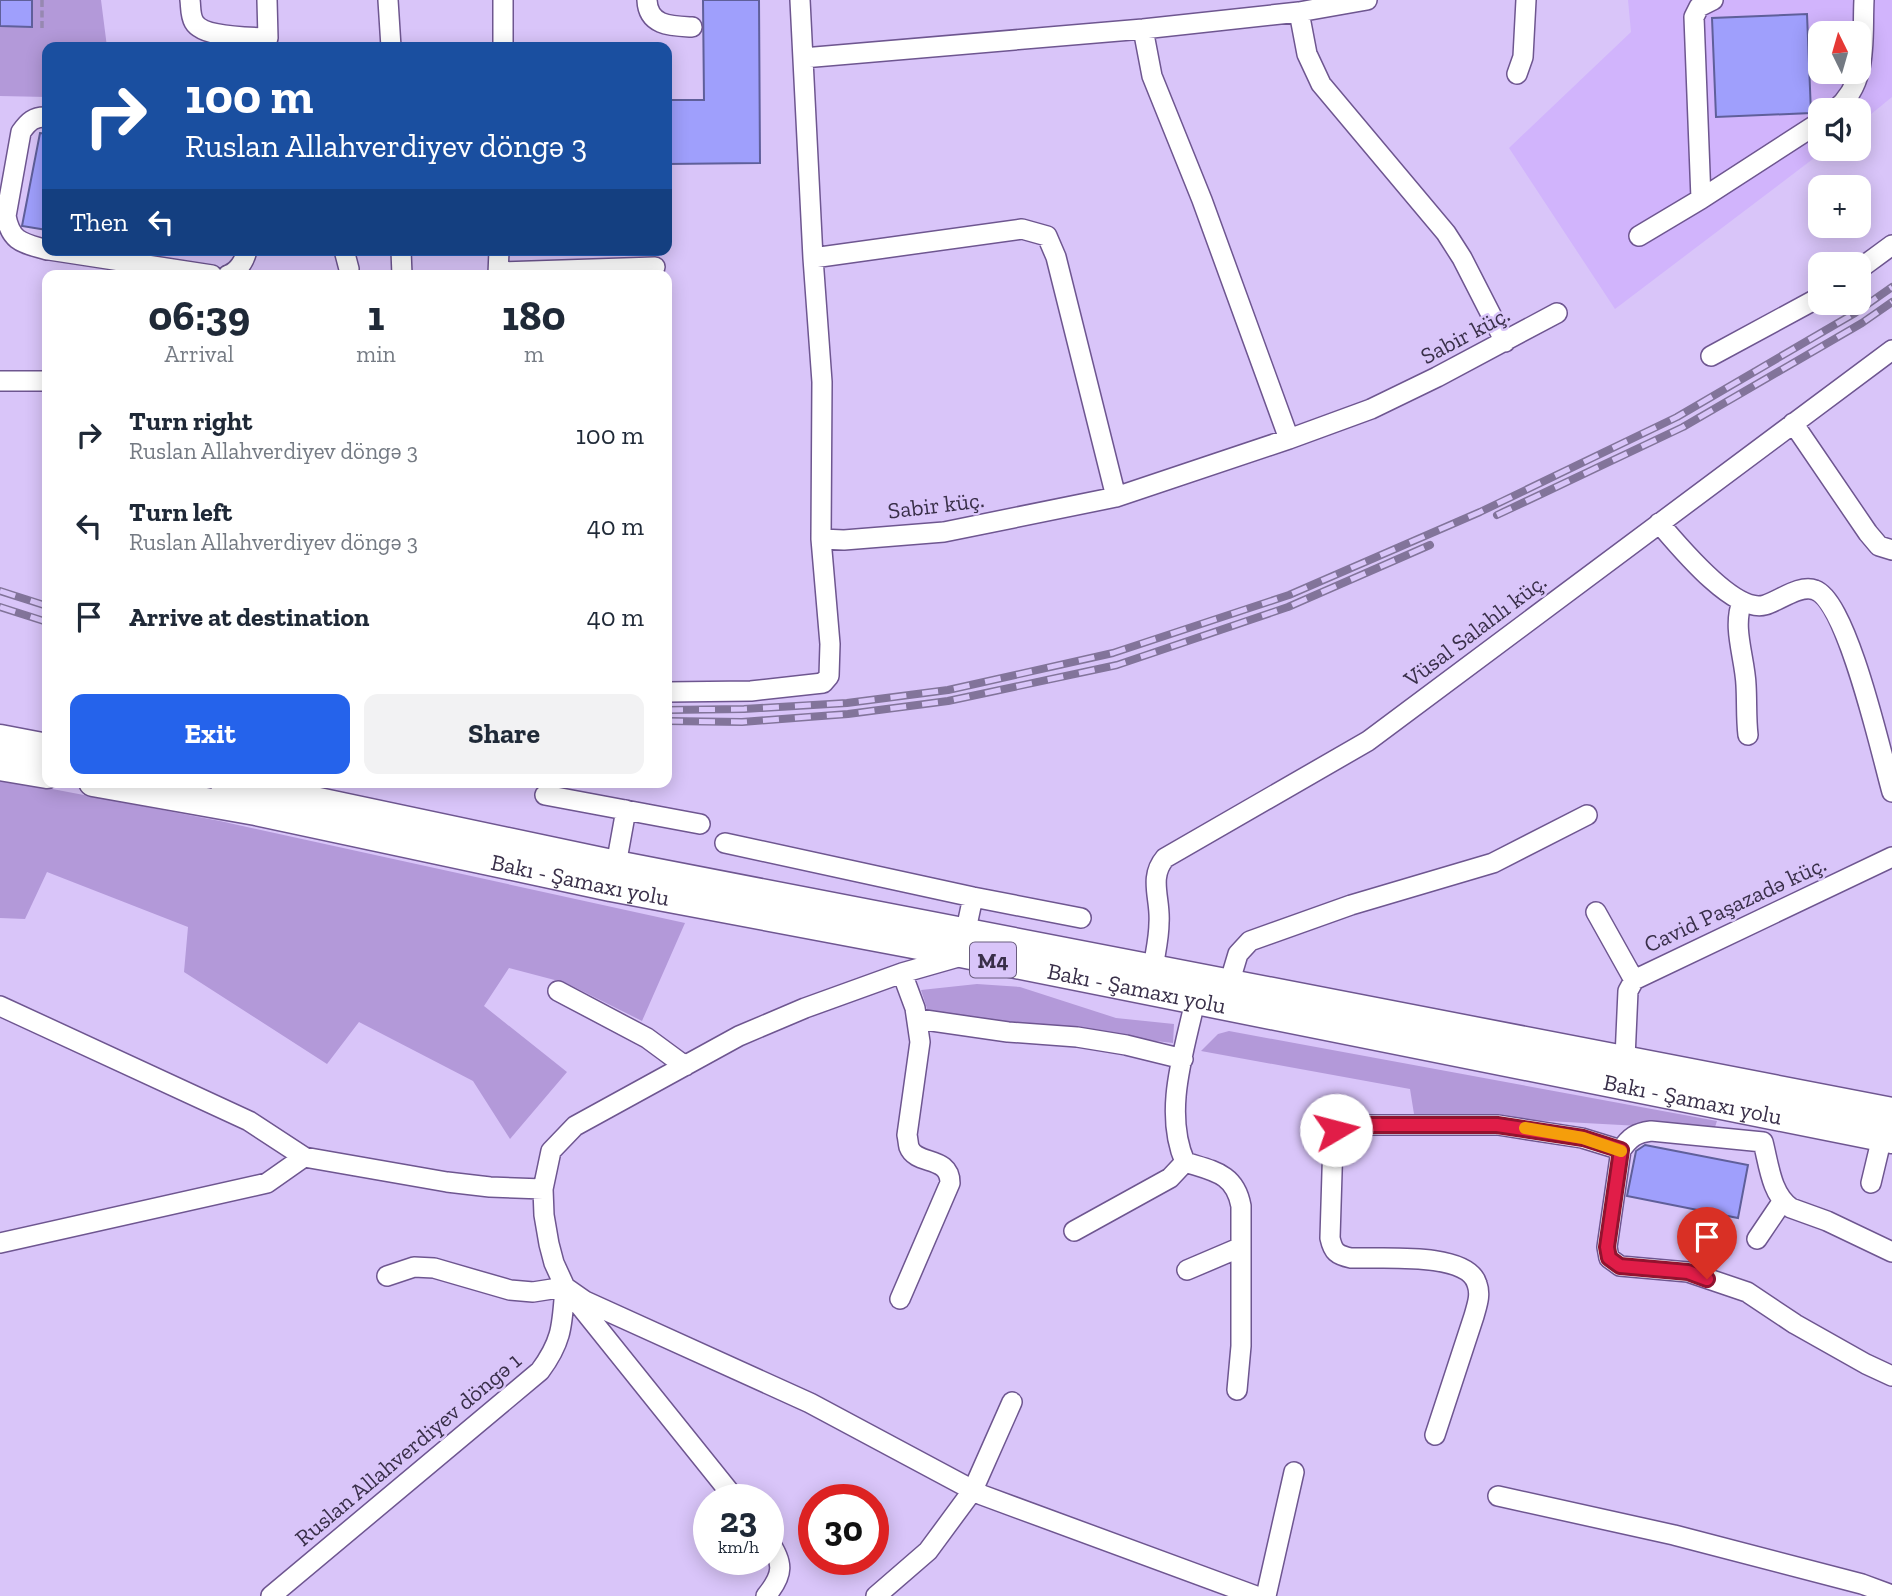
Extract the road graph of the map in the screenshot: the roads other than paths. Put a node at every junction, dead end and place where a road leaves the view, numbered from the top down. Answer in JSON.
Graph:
{"nodes":[{"id":1,"x":190,"y":0,"type":"edge"},
{"id":2,"x":267,"y":0,"type":"edge"},
{"id":3,"x":388,"y":0,"type":"edge"},
{"id":4,"x":503,"y":0,"type":"edge"},
{"id":5,"x":647,"y":0,"type":"edge"},
{"id":6,"x":800,"y":0,"type":"edge"},
{"id":7,"x":1367,"y":0,"type":"edge"},
{"id":8,"x":1526,"y":0,"type":"edge"},
{"id":9,"x":1713,"y":0,"type":"edge"},
{"id":10,"x":1864,"y":0,"type":"edge"},
{"id":11,"x":1299,"y":12,"type":"junction"},
{"id":12,"x":692,"y":27,"type":"dead end"},
{"id":13,"x":1143,"y":29,"type":"junction"},
{"id":14,"x":262,"y":42,"type":"edge"},
{"id":15,"x":268,"y":42,"type":"edge"},
{"id":16,"x":391,"y":42,"type":"edge"},
{"id":17,"x":503,"y":42,"type":"edge"},
{"id":18,"x":803,"y":58,"type":"junction"},
{"id":19,"x":1517,"y":74,"type":"dead end"},
{"id":20,"x":1847,"y":98,"type":"edge"},
{"id":21,"x":42,"y":116,"type":"edge"},
{"id":22,"x":1808,"y":130,"type":"edge"},
{"id":23,"x":1701,"y":199,"type":"junction"},
{"id":24,"x":1639,"y":236,"type":"dead end"},
{"id":25,"x":1892,"y":245,"type":"edge"},
{"id":26,"x":42,"y":248,"type":"edge"},
{"id":27,"x":87,"y":256,"type":"edge"},
{"id":28,"x":246,"y":256,"type":"edge"},
{"id":29,"x":813,"y":258,"type":"junction"},
{"id":30,"x":1871,"y":260,"type":"edge"},
{"id":31,"x":655,"y":264,"type":"edge"},
{"id":32,"x":179,"y":270,"type":"edge"},
{"id":33,"x":236,"y":270,"type":"edge"},
{"id":34,"x":550,"y":270,"type":"edge"},
{"id":35,"x":1808,"y":303,"type":"edge"},
{"id":36,"x":1557,"y":313,"type":"dead end"},
{"id":37,"x":1505,"y":342,"type":"junction"},
{"id":38,"x":1892,"y":350,"type":"edge"},
{"id":39,"x":1711,"y":356,"type":"dead end"},
{"id":40,"x":0,"y":381,"type":"edge"},
{"id":41,"x":42,"y":382,"type":"edge"},
{"id":42,"x":1793,"y":423,"type":"junction"},
{"id":43,"x":1289,"y":439,"type":"junction"},
{"id":44,"x":1116,"y":497,"type":"junction"},
{"id":45,"x":1659,"y":523,"type":"junction"},
{"id":46,"x":821,"y":539,"type":"junction"},
{"id":47,"x":1892,"y":550,"type":"edge"},
{"id":48,"x":1742,"y":603,"type":"junction"},
{"id":49,"x":672,"y":692,"type":"edge"},
{"id":50,"x":1748,"y":735,"type":"dead end"},
{"id":51,"x":0,"y":739,"type":"edge"},
{"id":52,"x":42,"y":747,"type":"edge"},
{"id":53,"x":0,"y":765,"type":"edge"},
{"id":54,"x":42,"y":773,"type":"edge"},
{"id":55,"x":1891,"y":781,"type":"edge"},
{"id":56,"x":127,"y":788,"type":"edge"},
{"id":57,"x":252,"y":788,"type":"edge"},
{"id":58,"x":545,"y":795,"type":"dead end"},
{"id":59,"x":626,"y":810,"type":"junction"},
{"id":60,"x":1587,"y":815,"type":"dead end"},
{"id":61,"x":700,"y":824,"type":"dead end"},
{"id":62,"x":724,"y":843,"type":"dead end"},
{"id":63,"x":1892,"y":857,"type":"edge"},
{"id":64,"x":615,"y":865,"type":"junction"},
{"id":65,"x":973,"y":897,"type":"junction"},
{"id":66,"x":1595,"y":912,"type":"dead end"},
{"id":67,"x":1081,"y":918,"type":"dead end"},
{"id":68,"x":963,"y":943,"type":"junction"},
{"id":69,"x":1153,"y":969,"type":"junction"},
{"id":70,"x":902,"y":973,"type":"junction"},
{"id":71,"x":1634,"y":980,"type":"junction"},
{"id":72,"x":1229,"y":984,"type":"junction"},
{"id":73,"x":558,"y":991,"type":"dead end"},
{"id":74,"x":1195,"y":1001,"type":"junction"},
{"id":75,"x":0,"y":1006,"type":"edge"},
{"id":76,"x":918,"y":1019,"type":"junction"},
{"id":77,"x":1183,"y":1059,"type":"junction"},
{"id":78,"x":1625,"y":1059,"type":"junction"},
{"id":79,"x":685,"y":1066,"type":"junction"},
{"id":80,"x":1771,"y":1116,"type":"junction"},
{"id":81,"x":1889,"y":1130,"type":"edge"},
{"id":82,"x":1763,"y":1142,"type":"junction"},
{"id":83,"x":1621,"y":1150,"type":"junction"},
{"id":84,"x":304,"y":1157,"type":"junction"},
{"id":85,"x":1185,"y":1162,"type":"junction"},
{"id":86,"x":1871,"y":1183,"type":"dead end"},
{"id":87,"x":543,"y":1189,"type":"junction"},
{"id":88,"x":1782,"y":1202,"type":"junction"},
{"id":89,"x":1074,"y":1231,"type":"dead end"},
{"id":90,"x":1757,"y":1239,"type":"dead end"},
{"id":91,"x":0,"y":1243,"type":"edge"},
{"id":92,"x":1241,"y":1247,"type":"junction"},
{"id":93,"x":1892,"y":1252,"type":"edge"},
{"id":94,"x":1186,"y":1270,"type":"dead end"},
{"id":95,"x":387,"y":1276,"type":"dead end"},
{"id":96,"x":565,"y":1287,"type":"junction"},
{"id":97,"x":900,"y":1299,"type":"dead end"},
{"id":98,"x":1892,"y":1376,"type":"edge"},
{"id":99,"x":1237,"y":1390,"type":"dead end"},
{"id":100,"x":1012,"y":1402,"type":"dead end"},
{"id":101,"x":1435,"y":1435,"type":"dead end"},
{"id":102,"x":1294,"y":1472,"type":"dead end"},
{"id":103,"x":723,"y":1484,"type":"edge"},
{"id":104,"x":973,"y":1490,"type":"junction"},
{"id":105,"x":1498,"y":1496,"type":"dead end"},
{"id":106,"x":779,"y":1575,"type":"edge"},
{"id":107,"x":1892,"y":1595,"type":"edge"},
{"id":108,"x":271,"y":1596,"type":"edge"},
{"id":109,"x":766,"y":1596,"type":"edge"},
{"id":110,"x":876,"y":1596,"type":"edge"},
{"id":111,"x":1256,"y":1596,"type":"edge"},
{"id":112,"x":1266,"y":1596,"type":"edge"}],
"edges":[{"from":1,"to":14,"type":"street"},
{"from":2,"to":15,"type":"street"},
{"from":3,"to":16,"type":"street"},
{"from":4,"to":17,"type":"street"},
{"from":5,"to":12,"type":"street"},
{"from":6,"to":18,"type":"street"},
{"from":7,"to":11,"type":"street"},
{"from":8,"to":19,"type":"street"},
{"from":9,"to":23,"type":"street"},
{"from":10,"to":20,"type":"street"},
{"from":11,"to":13,"type":"street"},
{"from":11,"to":37,"type":"street"},
{"from":13,"to":18,"type":"street"},
{"from":13,"to":43,"type":"street"},
{"from":18,"to":29,"type":"street"},
{"from":21,"to":26,"type":"street"},
{"from":22,"to":23,"type":"street"},
{"from":23,"to":24,"type":"street"},
{"from":25,"to":30,"type":"street"},
{"from":27,"to":32,"type":"street"},
{"from":28,"to":33,"type":"street"},
{"from":29,"to":44,"type":"street"},
{"from":29,"to":46,"type":"street"},
{"from":31,"to":34,"type":"street"},
{"from":35,"to":39,"type":"street"},
{"from":36,"to":37,"type":"street","name":"Sabir küç."},
{"from":37,"to":43,"type":"street","name":"Sabir küç."},
{"from":38,"to":42,"type":"street","name":"Vüsal Salahlı küç."},
{"from":40,"to":41,"type":"street"},
{"from":42,"to":45,"type":"street","name":"Vüsal Salahlı küç."},
{"from":42,"to":47,"type":"street"},
{"from":43,"to":44,"type":"street","name":"Sabir küç."},
{"from":44,"to":46,"type":"street","name":"Sabir küç."},
{"from":45,"to":48,"type":"street"},
{"from":45,"to":69,"type":"street","name":"Vüsal Salahlı küç."},
{"from":46,"to":49,"type":"street"},
{"from":48,"to":50,"type":"street"},
{"from":48,"to":55,"type":"street"},
{"from":51,"to":52,"type":"highway"},
{"from":53,"to":54,"type":"highway"},
{"from":56,"to":68,"type":"highway","name":"Bakı - Şamaxı yolu","number":"M4"},
{"from":57,"to":64,"type":"highway","name":"Bakı - Şamaxı yolu","number":"M4"},
{"from":58,"to":59,"type":"street"},
{"from":59,"to":61,"type":"street"},
{"from":59,"to":64,"type":"street"},
{"from":60,"to":72,"type":"street"},
{"from":62,"to":65,"type":"street"},
{"from":63,"to":71,"type":"street","name":"Cavid Paşazadə küç."},
{"from":64,"to":68,"type":"highway","name":"Bakı - Şamaxı yolu","number":"M4"},
{"from":65,"to":67,"type":"street"},
{"from":65,"to":68,"type":"street"},
{"from":66,"to":71,"type":"street"},
{"from":68,"to":69,"type":"highway","name":"Bakı - Şamaxı yolu","number":"M4"},
{"from":68,"to":70,"type":"street"},
{"from":68,"to":74,"type":"highway","name":"Bakı - Şamaxı yolu","number":"M4"},
{"from":69,"to":72,"type":"highway","name":"Bakı - Şamaxı yolu","number":"M4"},
{"from":70,"to":76,"type":"street"},
{"from":70,"to":79,"type":"street"},
{"from":71,"to":78,"type":"street","name":"Cavid Paşazadə küç."},
{"from":72,"to":78,"type":"highway","name":"Bakı - Şamaxı yolu","number":"M4"},
{"from":73,"to":79,"type":"street"},
{"from":74,"to":77,"type":"street"},
{"from":74,"to":80,"type":"highway","name":"Bakı - Şamaxı yolu","number":"M4"},
{"from":75,"to":84,"type":"street"},
{"from":76,"to":77,"type":"street"},
{"from":76,"to":97,"type":"street"},
{"from":77,"to":85,"type":"street"},
{"from":78,"to":81,"type":"highway","name":"Bakı - Şamaxı yolu","number":"M4"},
{"from":79,"to":87,"type":"street"},
{"from":80,"to":81,"type":"highway","name":"Bakı - Şamaxı yolu","number":"M4"},
{"from":80,"to":82,"type":"street"},
{"from":81,"to":86,"type":"street"},
{"from":82,"to":83,"type":"street"},
{"from":82,"to":88,"type":"street"},
{"from":83,"to":98,"type":"street"},
{"from":83,"to":101,"type":"street"},
{"from":84,"to":87,"type":"street"},
{"from":84,"to":91,"type":"street"},
{"from":85,"to":89,"type":"street"},
{"from":85,"to":92,"type":"street"},
{"from":87,"to":96,"type":"street"},
{"from":88,"to":90,"type":"street"},
{"from":88,"to":93,"type":"street"},
{"from":92,"to":94,"type":"street"},
{"from":92,"to":99,"type":"street"},
{"from":95,"to":96,"type":"street"},
{"from":96,"to":103,"type":"street"},
{"from":96,"to":104,"type":"street"},
{"from":96,"to":108,"type":"street","name":"Ruslan Allahverdiyev döngə 1"},
{"from":100,"to":104,"type":"street"},
{"from":102,"to":112,"type":"street"},
{"from":104,"to":110,"type":"street"},
{"from":104,"to":111,"type":"street"},
{"from":105,"to":107,"type":"street"},
{"from":106,"to":109,"type":"street"}]}
